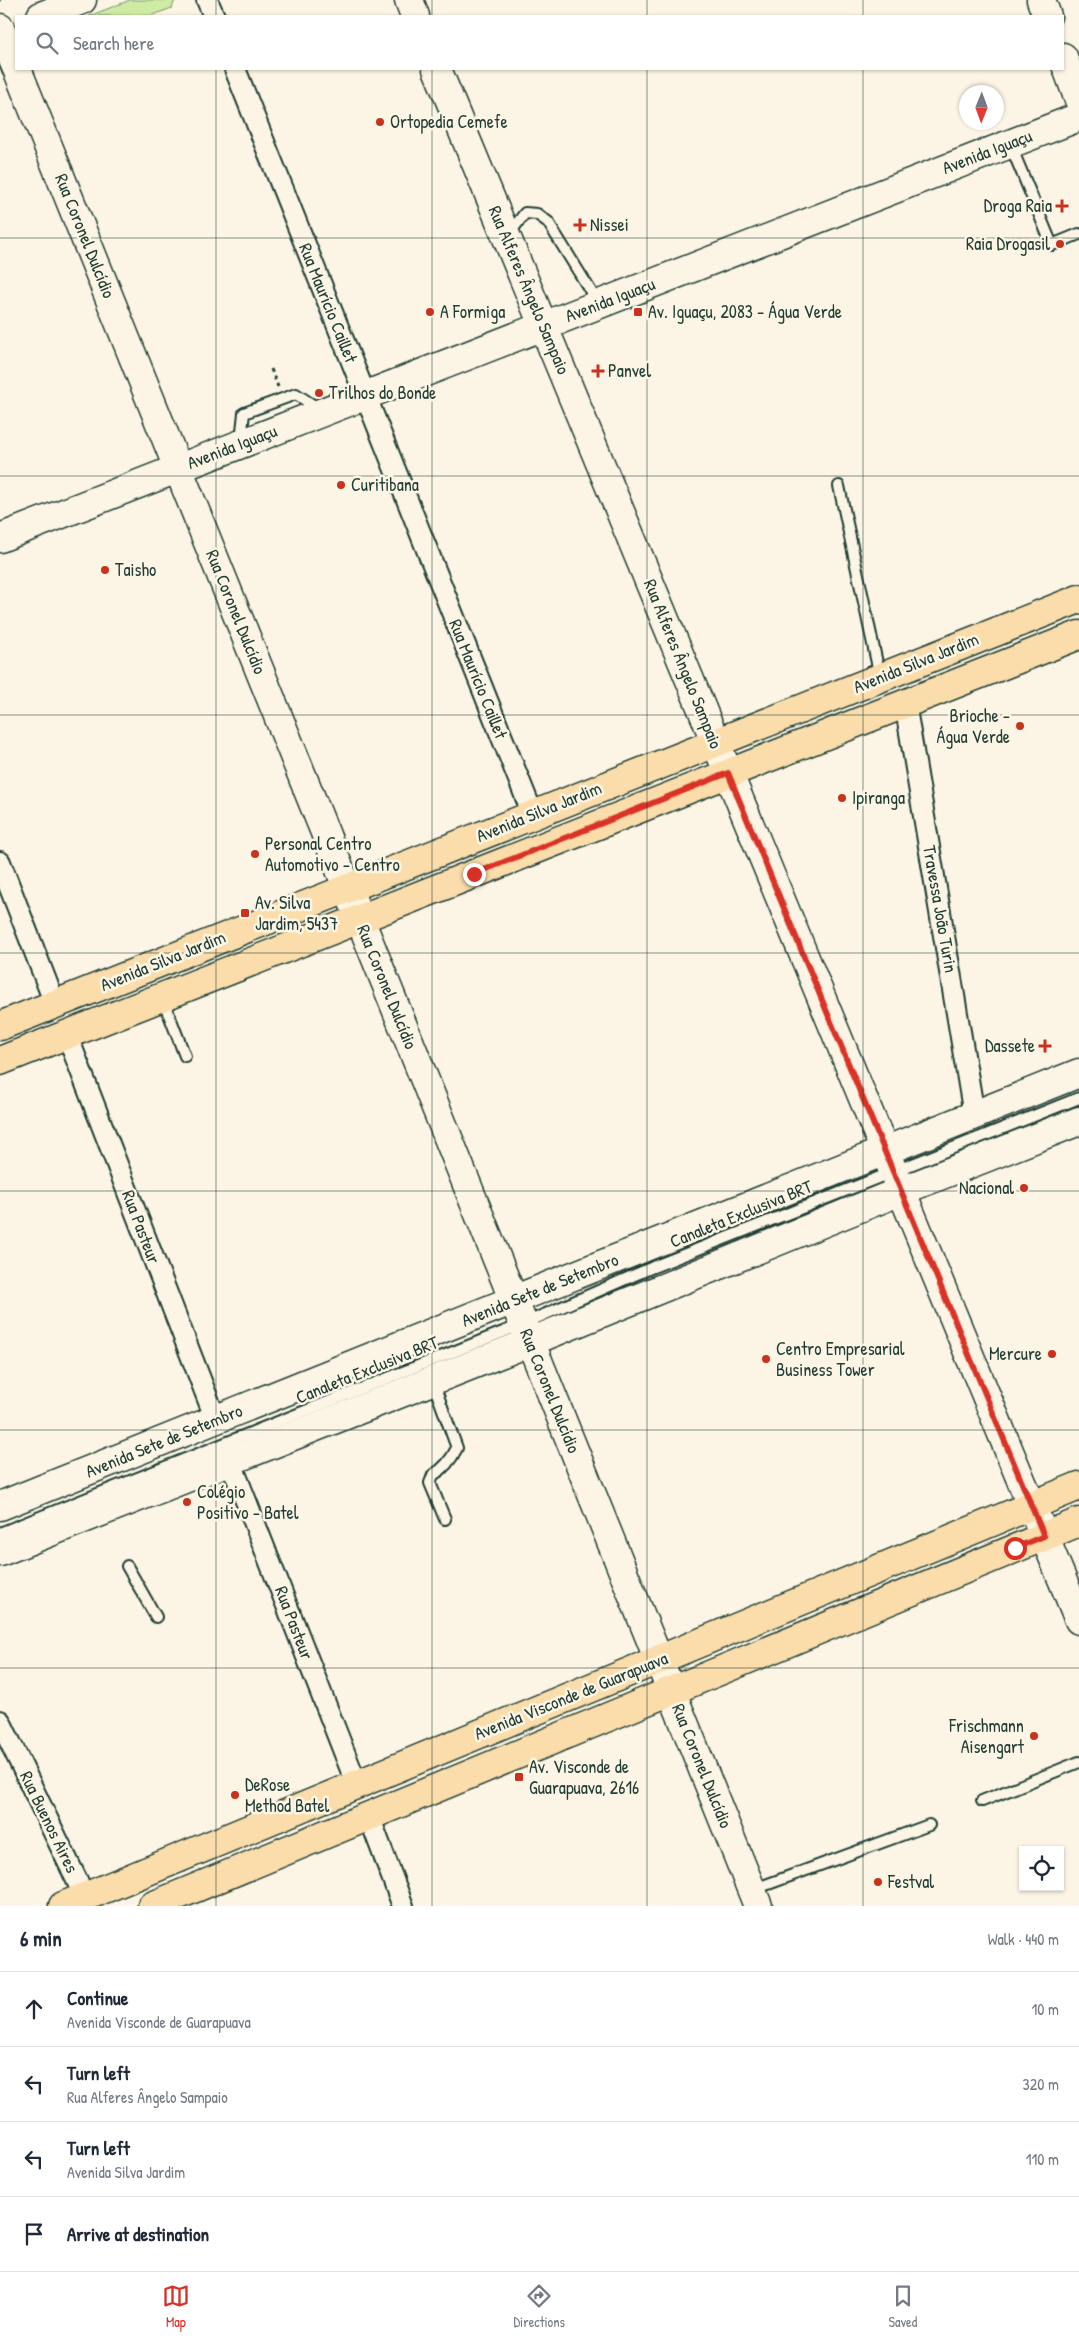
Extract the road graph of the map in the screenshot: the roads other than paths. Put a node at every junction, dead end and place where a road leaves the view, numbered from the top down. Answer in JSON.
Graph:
{"nodes":[{"id":1,"x":82,"y":0,"type":"edge"},
{"id":2,"x":207,"y":0,"type":"edge"},
{"id":3,"x":409,"y":0,"type":"edge"},
{"id":4,"x":1041,"y":0,"type":"edge"},
{"id":5,"x":44,"y":15,"type":"edge"},
{"id":6,"x":214,"y":15,"type":"edge"},
{"id":7,"x":415,"y":15,"type":"edge"},
{"id":8,"x":1047,"y":15,"type":"edge"},
{"id":9,"x":4,"y":30,"type":"edge"},
{"id":10,"x":1064,"y":60,"type":"edge"},
{"id":11,"x":15,"y":62,"type":"edge"},
{"id":12,"x":18,"y":70,"type":"edge"},
{"id":13,"x":234,"y":70,"type":"edge"},
{"id":14,"x":437,"y":70,"type":"edge"},
{"id":15,"x":1079,"y":100,"type":"edge"},
{"id":16,"x":1079,"y":116,"type":"edge"},
{"id":17,"x":1010,"y":144,"type":"junction"},
{"id":18,"x":1079,"y":234,"type":"edge"},
{"id":19,"x":507,"y":238,"type":"junction"},
{"id":20,"x":598,"y":304,"type":"junction"},
{"id":21,"x":543,"y":326,"type":"junction"},
{"id":22,"x":365,"y":395,"type":"junction"},
{"id":23,"x":323,"y":412,"type":"junction"},
{"id":24,"x":241,"y":444,"type":"junction"},
{"id":25,"x":178,"y":468,"type":"junction"},
{"id":26,"x":840,"y":486,"type":"dead end"},
{"id":27,"x":0,"y":538,"type":"edge"},
{"id":28,"x":1079,"y":599,"type":"edge"},
{"id":29,"x":1025,"y":620,"type":"junction"},
{"id":30,"x":1069,"y":639,"type":"edge"},
{"id":31,"x":880,"y":678,"type":"junction"},
{"id":32,"x":905,"y":704,"type":"junction"},
{"id":33,"x":716,"y":743,"type":"junction"},
{"id":34,"x":728,"y":773,"type":"junction"},
{"id":35,"x":533,"y":815,"type":"junction"},
{"id":36,"x":500,"y":828,"type":"junction"},
{"id":37,"x":0,"y":862,"type":"edge"},
{"id":38,"x":474,"y":874,"type":"junction"},
{"id":39,"x":348,"y":888,"type":"junction"},
{"id":40,"x":360,"y":919,"type":"junction"},
{"id":41,"x":163,"y":997,"type":"junction"},
{"id":42,"x":55,"y":1004,"type":"junction"},
{"id":43,"x":0,"y":1026,"type":"edge"},
{"id":44,"x":67,"y":1035,"type":"junction"},
{"id":45,"x":185,"y":1056,"type":"dead end"},
{"id":46,"x":0,"y":1061,"type":"edge"},
{"id":47,"x":1079,"y":1073,"type":"edge"},
{"id":48,"x":1079,"y":1098,"type":"edge"},
{"id":49,"x":974,"y":1115,"type":"junction"},
{"id":50,"x":1079,"y":1121,"type":"edge"},
{"id":51,"x":893,"y":1171,"type":"junction"},
{"id":52,"x":522,"y":1322,"type":"junction"},
{"id":53,"x":432,"y":1381,"type":"junction"},
{"id":54,"x":216,"y":1420,"type":"junction"},
{"id":55,"x":230,"y":1460,"type":"junction"},
{"id":56,"x":1079,"y":1486,"type":"edge"},
{"id":57,"x":1032,"y":1505,"type":"junction"},
{"id":58,"x":0,"y":1506,"type":"edge"},
{"id":59,"x":444,"y":1519,"type":"dead end"},
{"id":60,"x":1079,"y":1522,"type":"edge"},
{"id":61,"x":0,"y":1533,"type":"edge"},
{"id":62,"x":1044,"y":1536,"type":"junction"},
{"id":63,"x":0,"y":1552,"type":"edge"},
{"id":64,"x":902,"y":1559,"type":"junction"},
{"id":65,"x":127,"y":1566,"type":"dead end"},
{"id":66,"x":889,"y":1600,"type":"junction"},
{"id":67,"x":156,"y":1617,"type":"dead end"},
{"id":68,"x":1079,"y":1620,"type":"edge"},
{"id":69,"x":659,"y":1660,"type":"junction"},
{"id":70,"x":671,"y":1691,"type":"junction"},
{"id":71,"x":0,"y":1721,"type":"edge"},
{"id":72,"x":484,"y":1732,"type":"junction"},
{"id":73,"x":543,"y":1744,"type":"junction"},
{"id":74,"x":1079,"y":1762,"type":"edge"},
{"id":75,"x":356,"y":1785,"type":"junction"},
{"id":76,"x":982,"y":1801,"type":"dead end"},
{"id":77,"x":369,"y":1816,"type":"junction"},
{"id":78,"x":929,"y":1825,"type":"dead end"},
{"id":79,"x":253,"y":1827,"type":"junction"},
{"id":80,"x":208,"y":1882,"type":"junction"},
{"id":81,"x":755,"y":1898,"type":"edge"},
{"id":82,"x":74,"y":1901,"type":"edge"},
{"id":83,"x":152,"y":1906,"type":"edge"},
{"id":84,"x":403,"y":1906,"type":"edge"}],
"edges":[{"from":1,"to":5,"type":"main road"},
{"from":2,"to":6,"type":"street"},
{"from":3,"to":7,"type":"main road"},
{"from":4,"to":8,"type":"main road"},
{"from":9,"to":11,"type":"main road","name":"Rua Coronel Dulcídio"},
{"from":10,"to":15,"type":"main road"},
{"from":12,"to":25,"type":"main road","name":"Rua Coronel Dulcídio"},
{"from":13,"to":22,"type":"street","name":"Rua Maurício Caillet"},
{"from":14,"to":19,"type":"main road","name":"Rua Alferes Ângelo Sampaio"},
{"from":16,"to":17,"type":"main road","name":"Avenida Iguaçu"},
{"from":17,"to":18,"type":"lane"},
{"from":17,"to":20,"type":"main road","name":"Avenida Iguaçu"},
{"from":19,"to":20,"type":"lane"},
{"from":19,"to":21,"type":"main road","name":"Rua Alferes Ângelo Sampaio"},
{"from":20,"to":21,"type":"main road","name":"Avenida Iguaçu"},
{"from":21,"to":22,"type":"main road","name":"Avenida Iguaçu"},
{"from":21,"to":33,"type":"main road","name":"Rua Alferes Ângelo Sampaio"},
{"from":22,"to":23,"type":"main road","name":"Avenida Iguaçu"},
{"from":22,"to":35,"type":"street","name":"Rua Maurício Caillet"},
{"from":23,"to":24,"type":"main road","name":"Avenida Iguaçu"},
{"from":23,"to":24,"type":"lane"},
{"from":24,"to":25,"type":"main road","name":"Avenida Iguaçu"},
{"from":25,"to":27,"type":"main road","name":"Avenida Iguaçu"},
{"from":25,"to":39,"type":"main road","name":"Rua Coronel Dulcídio"},
{"from":26,"to":31,"type":"lane"},
{"from":28,"to":29,"type":"main road","name":"Avenida Silva Jardim"},
{"from":29,"to":30,"type":"main road"},
{"from":29,"to":31,"type":"main road","name":"Avenida Silva Jardim"},
{"from":30,"to":32,"type":"main road","name":"Avenida Silva Jardim"},
{"from":31,"to":33,"type":"main road","name":"Avenida Silva Jardim"},
{"from":32,"to":34,"type":"main road","name":"Avenida Silva Jardim"},
{"from":32,"to":49,"type":"street","name":"Travessa João Turin"},
{"from":33,"to":34,"type":"main road","name":"Rua Alferes Ângelo Sampaio"},
{"from":33,"to":35,"type":"main road","name":"Avenida Silva Jardim"},
{"from":34,"to":38,"type":"main road","name":"Avenida Silva Jardim"},
{"from":34,"to":51,"type":"main road","name":"Rua Alferes Ângelo Sampaio"},
{"from":35,"to":36,"type":"main road","name":"Avenida Silva Jardim"},
{"from":36,"to":38,"type":"main road"},
{"from":36,"to":39,"type":"main road","name":"Avenida Silva Jardim"},
{"from":37,"to":42,"type":"street"},
{"from":38,"to":40,"type":"main road","name":"Avenida Silva Jardim"},
{"from":39,"to":40,"type":"main road","name":"Rua Coronel Dulcídio"},
{"from":39,"to":42,"type":"main road","name":"Avenida Silva Jardim"},
{"from":40,"to":41,"type":"main road","name":"Avenida Silva Jardim"},
{"from":40,"to":52,"type":"main road","name":"Rua Coronel Dulcídio"},
{"from":41,"to":44,"type":"main road","name":"Avenida Silva Jardim"},
{"from":41,"to":45,"type":"lane"},
{"from":42,"to":43,"type":"main road","name":"Avenida Silva Jardim"},
{"from":44,"to":46,"type":"main road","name":"Avenida Silva Jardim"},
{"from":44,"to":54,"type":"street","name":"Rua Pasteur"},
{"from":47,"to":49,"type":"main road","name":"Avenida Sete de Setembro"},
{"from":48,"to":51,"type":"lane"},
{"from":49,"to":51,"type":"main road","name":"Avenida Sete de Setembro"},
{"from":50,"to":51,"type":"main road","name":"Avenida Sete de Setembro"},
{"from":51,"to":52,"type":"main road","name":"Avenida Sete de Setembro"},
{"from":51,"to":52,"type":"main road","name":"Avenida Sete de Setembro"},
{"from":51,"to":57,"type":"main road","name":"Rua Alferes Ângelo Sampaio"},
{"from":52,"to":53,"type":"main road","name":"Avenida Sete de Setembro"},
{"from":52,"to":54,"type":"main road","name":"Avenida Sete de Setembro"},
{"from":52,"to":61,"type":"lane","name":"Canaleta Exclusiva BRT"},
{"from":52,"to":69,"type":"main road","name":"Rua Coronel Dulcídio"},
{"from":53,"to":55,"type":"main road","name":"Avenida Sete de Setembro"},
{"from":53,"to":59,"type":"lane"},
{"from":54,"to":58,"type":"main road","name":"Avenida Sete de Setembro"},
{"from":55,"to":63,"type":"main road","name":"Avenida Sete de Setembro"},
{"from":55,"to":75,"type":"street","name":"Rua Pasteur"},
{"from":56,"to":57,"type":"main road","name":"Avenida Visconde de Guarapuava"},
{"from":57,"to":62,"type":"main road","name":"Rua Alferes Ângelo Sampaio"},
{"from":57,"to":64,"type":"main road","name":"Avenida Visconde de Guarapuava"},
{"from":60,"to":62,"type":"main road","name":"Avenida Visconde de Guarapuava"},
{"from":62,"to":66,"type":"main road","name":"Avenida Visconde de Guarapuava"},
{"from":62,"to":68,"type":"main road","name":"Rua Alferes Ângelo Sampaio"},
{"from":64,"to":66,"type":"main road"},
{"from":64,"to":69,"type":"main road","name":"Avenida Visconde de Guarapuava"},
{"from":65,"to":67,"type":"lane"},
{"from":66,"to":70,"type":"main road","name":"Avenida Visconde de Guarapuava"},
{"from":69,"to":70,"type":"main road","name":"Rua Coronel Dulcídio"},
{"from":69,"to":72,"type":"main road","name":"Avenida Visconde de Guarapuava"},
{"from":70,"to":73,"type":"main road","name":"Avenida Visconde de Guarapuava"},
{"from":70,"to":81,"type":"main road","name":"Rua Coronel Dulcídio"},
{"from":71,"to":82,"type":"street","name":"Rua Buenos Aires"},
{"from":72,"to":73,"type":"main road"},
{"from":72,"to":75,"type":"main road","name":"Avenida Visconde de Guarapuava"},
{"from":73,"to":77,"type":"main road","name":"Avenida Visconde de Guarapuava"},
{"from":74,"to":76,"type":"lane"},
{"from":75,"to":79,"type":"main road","name":"Avenida Visconde de Guarapuava"},
{"from":77,"to":80,"type":"main road","name":"Avenida Visconde de Guarapuava"},
{"from":77,"to":84,"type":"street"},
{"from":78,"to":81,"type":"lane"},
{"from":79,"to":80,"type":"main road"},
{"from":79,"to":82,"type":"main road","name":"Avenida Visconde de Guarapuava"},
{"from":80,"to":83,"type":"main road","name":"Avenida Visconde de Guarapuava"}]}
